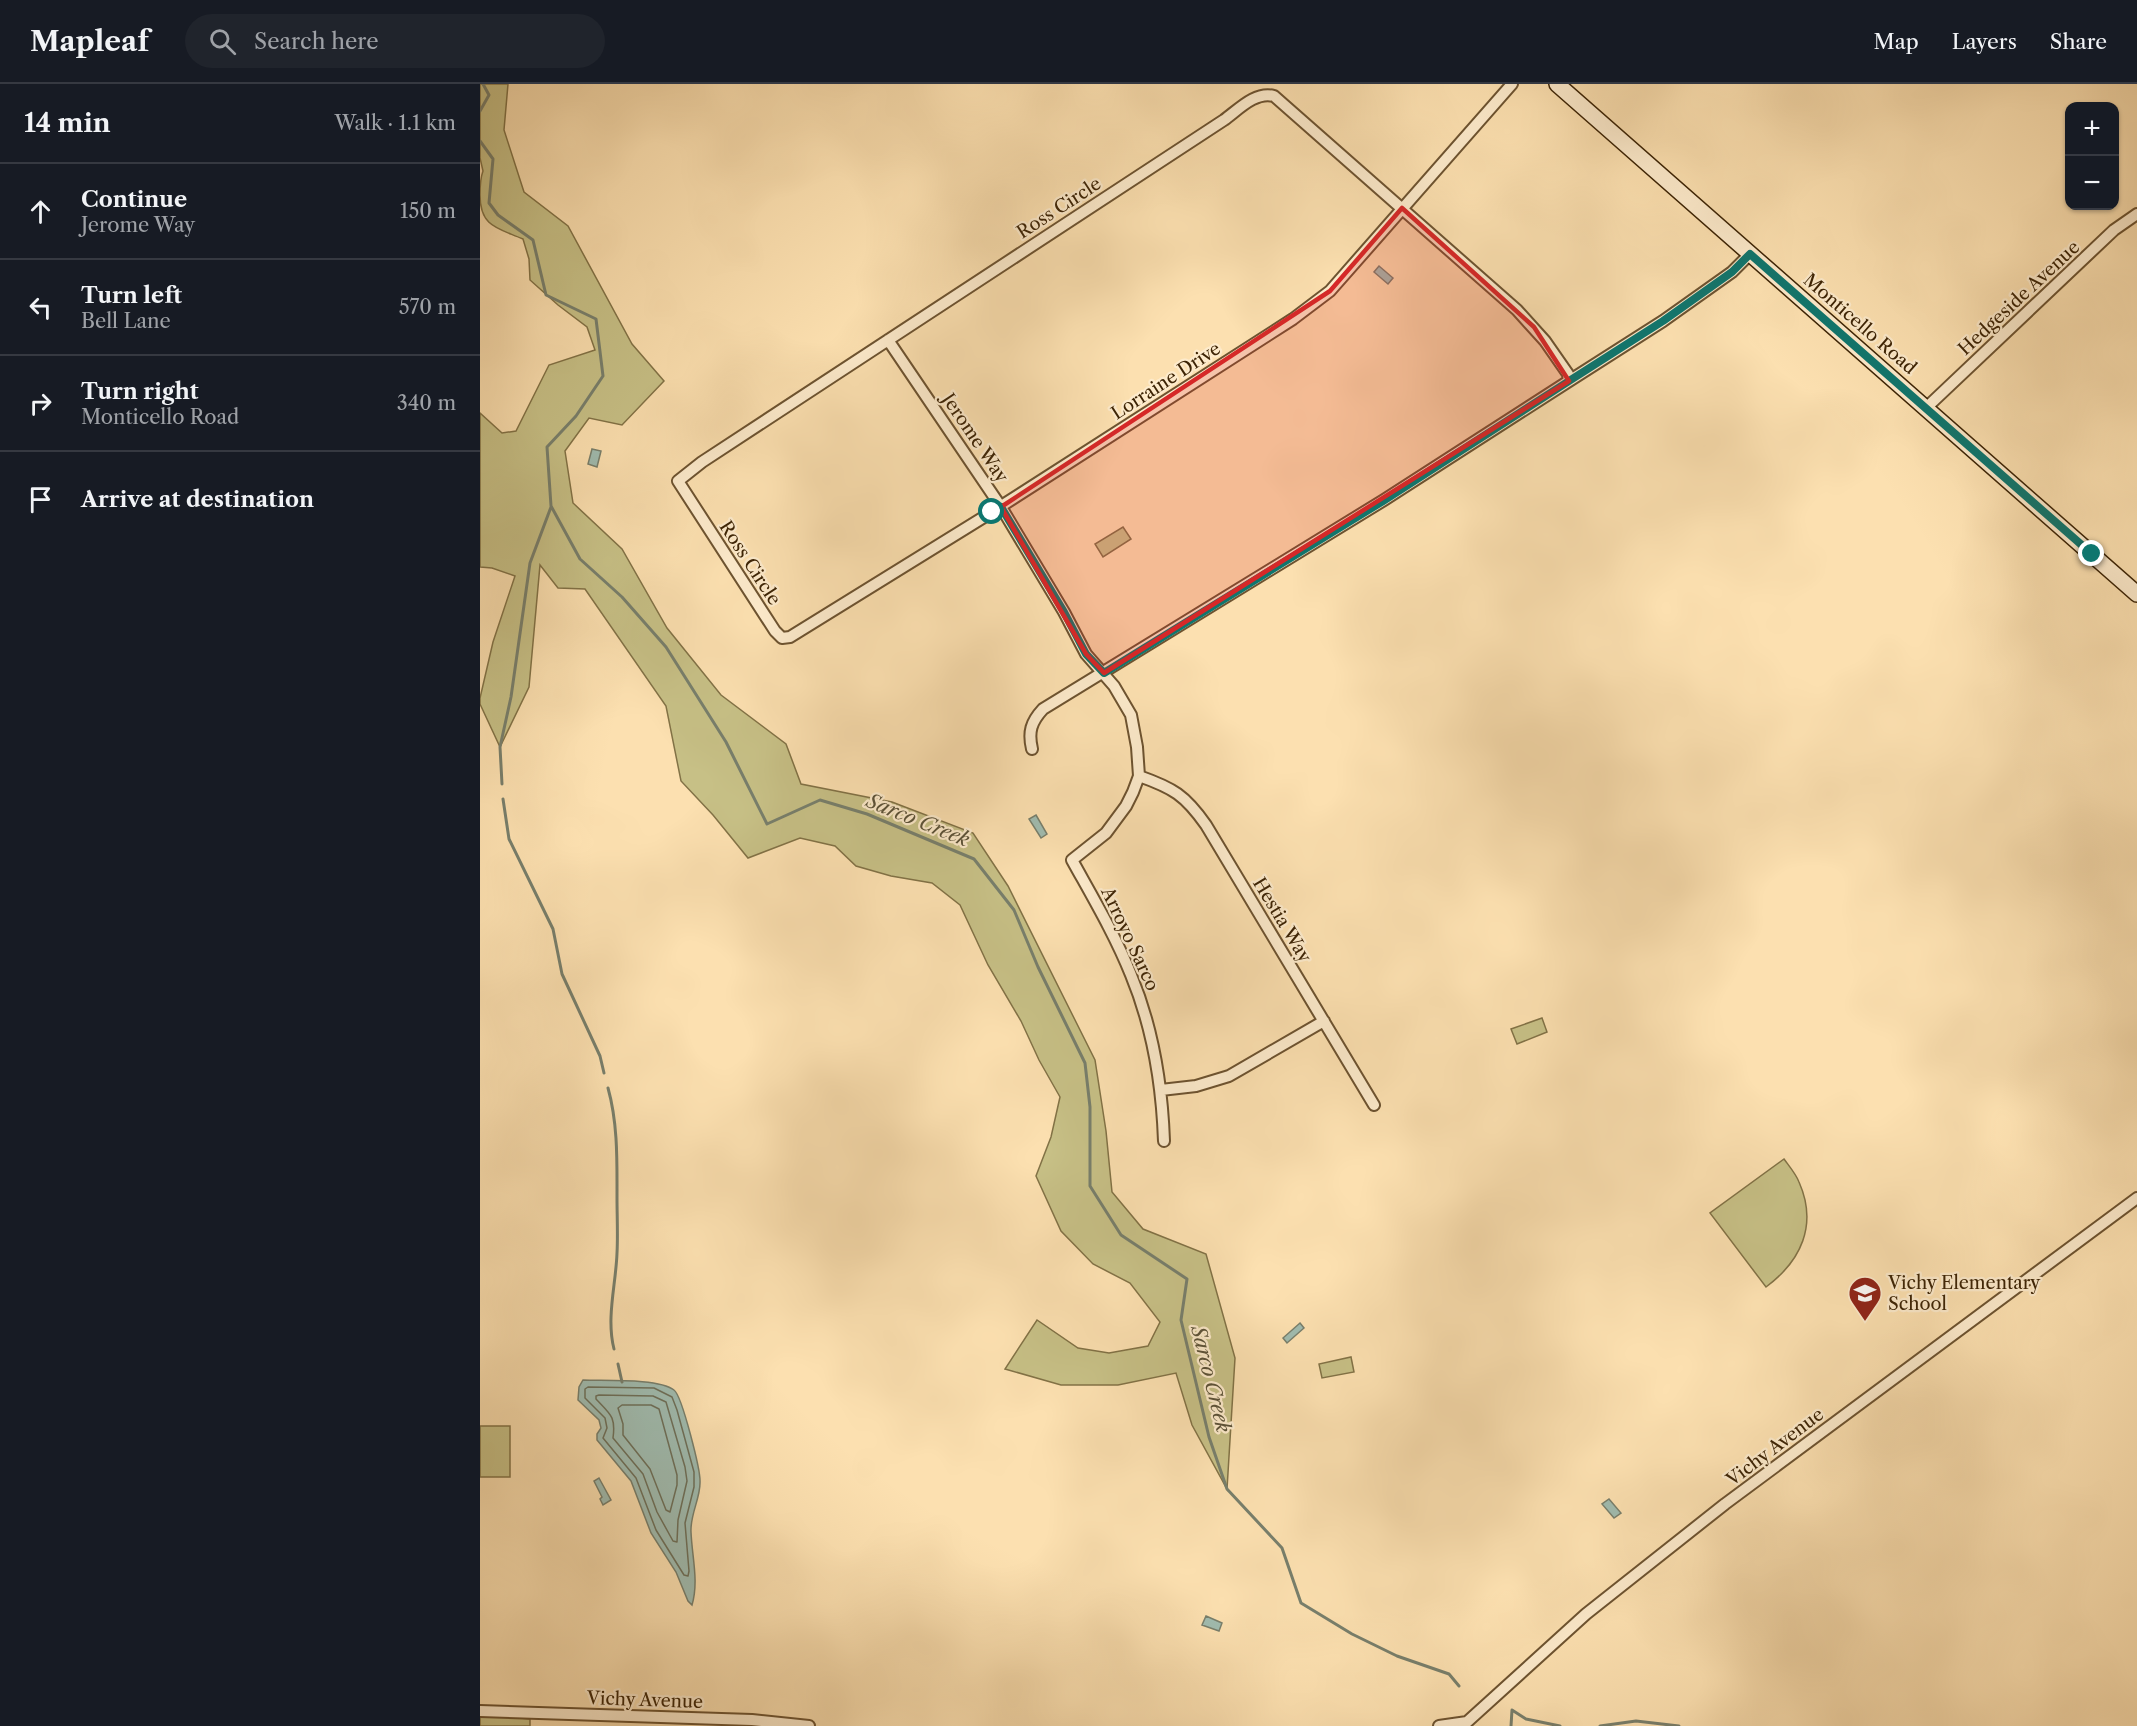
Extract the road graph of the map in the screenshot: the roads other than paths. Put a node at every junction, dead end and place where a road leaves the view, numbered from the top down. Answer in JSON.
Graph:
{"nodes":[{"id":1,"x":1512,"y":84,"type":"edge"},
{"id":2,"x":1557,"y":84,"type":"edge"},
{"id":3,"x":1402,"y":208,"type":"junction"},
{"id":4,"x":2137,"y":214,"type":"edge"},
{"id":5,"x":1750,"y":254,"type":"junction"},
{"id":6,"x":888,"y":340,"type":"junction"},
{"id":7,"x":1569,"y":381,"type":"junction"},
{"id":8,"x":1926,"y":408,"type":"junction"},
{"id":9,"x":1001,"y":507,"type":"junction"},
{"id":10,"x":2137,"y":594,"type":"edge"},
{"id":11,"x":782,"y":638,"type":"joint"},
{"id":12,"x":1104,"y":673,"type":"junction"},
{"id":13,"x":1032,"y":749,"type":"dead end"},
{"id":14,"x":1138,"y":776,"type":"junction"},
{"id":15,"x":1072,"y":860,"type":"joint"},
{"id":16,"x":1324,"y":1021,"type":"junction"},
{"id":17,"x":1161,"y":1090,"type":"junction"},
{"id":18,"x":1374,"y":1105,"type":"dead end"},
{"id":19,"x":1164,"y":1142,"type":"dead end"},
{"id":20,"x":2137,"y":1197,"type":"edge"},
{"id":21,"x":480,"y":1712,"type":"edge"},
{"id":22,"x":720,"y":1722,"type":"edge"},
{"id":23,"x":1467,"y":1724,"type":"edge"},
{"id":24,"x":809,"y":1726,"type":"edge"},
{"id":25,"x":1439,"y":1726,"type":"edge"}],
"edges":[{"from":1,"to":3,"type":"street","name":"Lorraine Drive"},
{"from":2,"to":5,"type":"main road","name":"Monticello Road"},
{"from":3,"to":6,"type":"street","name":"Ross Circle"},
{"from":3,"to":7,"type":"street","name":"Ross Circle"},
{"from":3,"to":9,"type":"street","name":"Lorraine Drive"},
{"from":4,"to":8,"type":"street","name":"Hedgeside Avenue"},
{"from":5,"to":7,"type":"street"},
{"from":5,"to":8,"type":"main road","name":"Monticello Road"},
{"from":6,"to":9,"type":"street","name":"Jerome Way"},
{"from":6,"to":11,"type":"street","name":"Ross Circle"},
{"from":7,"to":12,"type":"street"},
{"from":8,"to":10,"type":"main road","name":"Monticello Road"},
{"from":9,"to":11,"type":"street","name":"Lorraine Drive"},
{"from":9,"to":12,"type":"street","name":"Jerome Way"},
{"from":12,"to":13,"type":"street"},
{"from":12,"to":14,"type":"street","name":"Jerome Way"},
{"from":14,"to":15,"type":"street","name":"Jerome Way"},
{"from":14,"to":16,"type":"street","name":"Hestia Way"},
{"from":15,"to":17,"type":"street","name":"Arroyo Sarco"},
{"from":16,"to":17,"type":"street"},
{"from":16,"to":18,"type":"street","name":"Hestia Way"},
{"from":17,"to":19,"type":"street","name":"Arroyo Sarco"},
{"from":20,"to":23,"type":"street","name":"Vichy Avenue"},
{"from":21,"to":22,"type":"street","name":"Vichy Avenue"},
{"from":22,"to":24,"type":"street","name":"Vichy Avenue"},
{"from":23,"to":25,"type":"street","name":"Vichy Avenue"}]}
